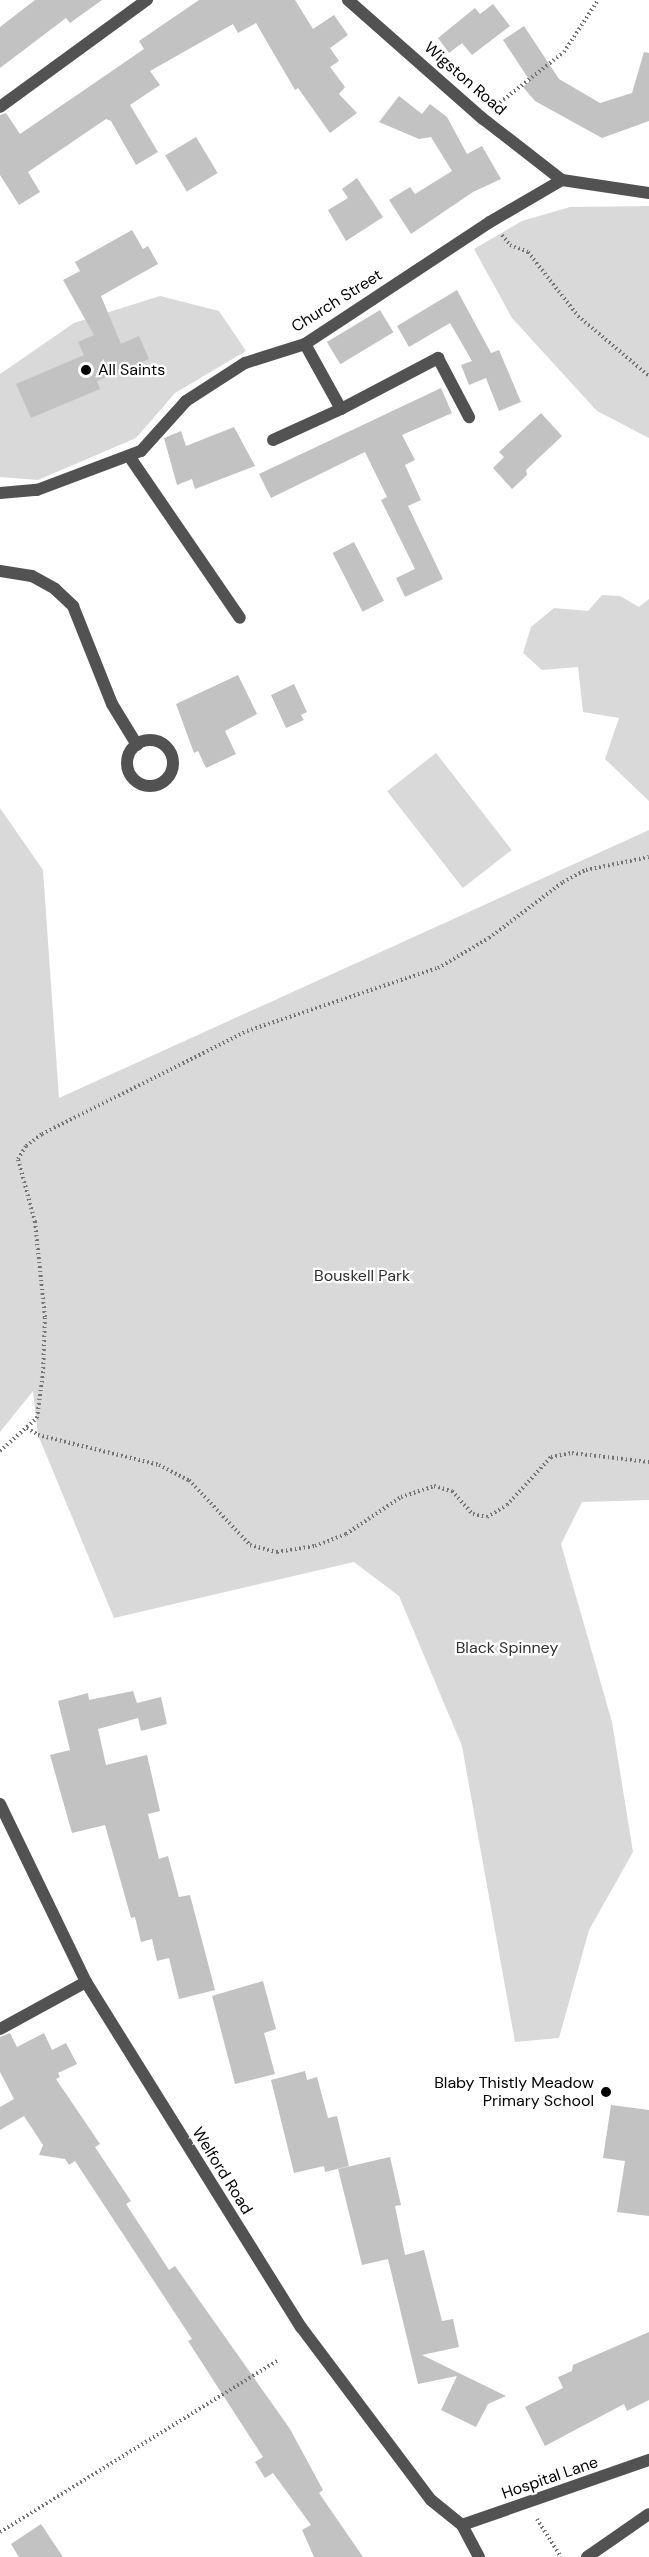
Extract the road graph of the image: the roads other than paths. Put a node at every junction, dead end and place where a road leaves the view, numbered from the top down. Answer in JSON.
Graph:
{"nodes":[{"id":1,"x":147,"y":0,"type":"edge"},
{"id":2,"x":348,"y":0,"type":"edge"},
{"id":3,"x":0,"y":107,"type":"edge"},
{"id":4,"x":562,"y":180,"type":"junction"},
{"id":5,"x":649,"y":193,"type":"edge"},
{"id":6,"x":305,"y":344,"type":"junction"},
{"id":7,"x":341,"y":409,"type":"junction"},
{"id":8,"x":469,"y":417,"type":"dead end"},
{"id":9,"x":273,"y":440,"type":"dead end"},
{"id":10,"x":129,"y":456,"type":"junction"},
{"id":11,"x":0,"y":494,"type":"edge"},
{"id":12,"x":0,"y":571,"type":"edge"},
{"id":13,"x":240,"y":618,"type":"dead end"},
{"id":14,"x":137,"y":745,"type":"dead end"},
{"id":15,"x":0,"y":1804,"type":"edge"},
{"id":16,"x":87,"y":1982,"type":"junction"},
{"id":17,"x":0,"y":2029,"type":"edge"},
{"id":18,"x":649,"y":2460,"type":"edge"},
{"id":19,"x":649,"y":2514,"type":"edge"},
{"id":20,"x":462,"y":2525,"type":"junction"},
{"id":21,"x":479,"y":2557,"type":"edge"},
{"id":22,"x":587,"y":2557,"type":"edge"}],
"edges":[{"from":1,"to":3,"type":"street"},
{"from":2,"to":4,"type":"street","name":"Wigston Road"},
{"from":4,"to":5,"type":"street"},
{"from":4,"to":6,"type":"street","name":"Church Street"},
{"from":6,"to":7,"type":"street"},
{"from":6,"to":10,"type":"street","name":"Church Street"},
{"from":7,"to":8,"type":"street"},
{"from":7,"to":9,"type":"street"},
{"from":10,"to":11,"type":"street","name":"Church Street"},
{"from":10,"to":13,"type":"street"},
{"from":12,"to":14,"type":"street"},
{"from":15,"to":16,"type":"street","name":"Welford Road"},
{"from":16,"to":17,"type":"street"},
{"from":16,"to":20,"type":"street","name":"Welford Road"},
{"from":18,"to":20,"type":"street","name":"Hospital Lane"},
{"from":19,"to":22,"type":"street"},
{"from":20,"to":21,"type":"street"}]}
